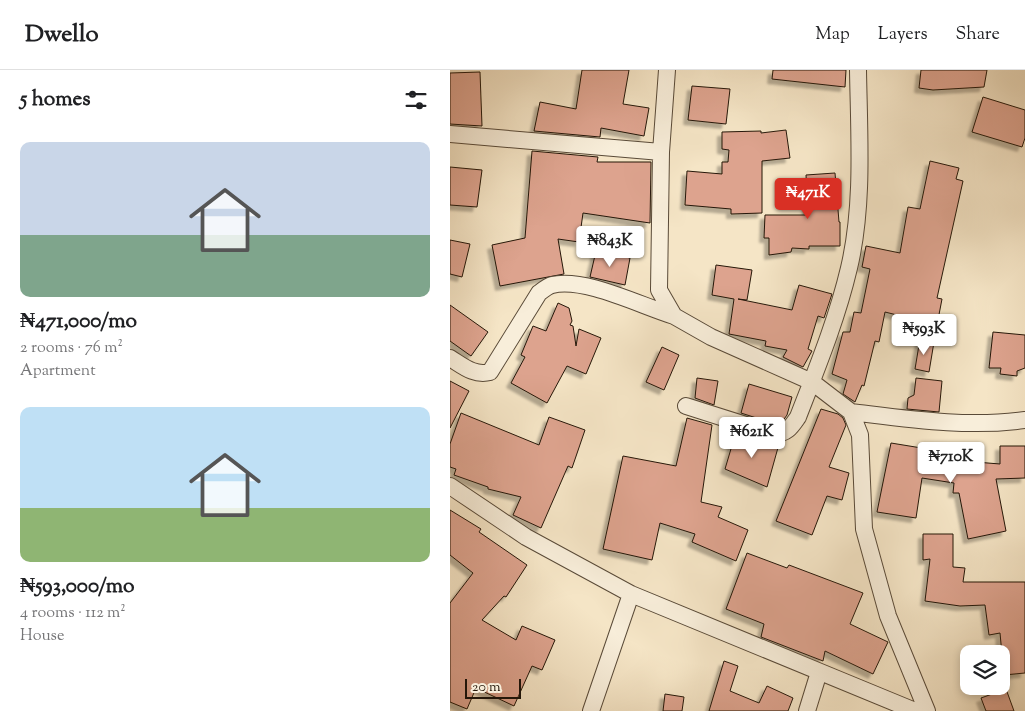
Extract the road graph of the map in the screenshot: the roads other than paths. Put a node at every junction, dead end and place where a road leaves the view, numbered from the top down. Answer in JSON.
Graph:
{"nodes":[{"id":1,"x":667,"y":70,"type":"edge"},
{"id":2,"x":858,"y":70,"type":"edge"},
{"id":3,"x":450,"y":134,"type":"edge"},
{"id":4,"x":661,"y":152,"type":"junction"},
{"id":5,"x":674,"y":316,"type":"junction"},
{"id":6,"x":450,"y":358,"type":"edge"},
{"id":7,"x":812,"y":382,"type":"junction"},
{"id":8,"x":686,"y":406,"type":"dead end"},
{"id":9,"x":851,"y":412,"type":"junction"},
{"id":10,"x":1025,"y":420,"type":"edge"},
{"id":11,"x":450,"y":486,"type":"edge"},
{"id":12,"x":631,"y":594,"type":"junction"},
{"id":13,"x":820,"y":672,"type":"junction"},
{"id":14,"x":591,"y":711,"type":"edge"},
{"id":15,"x":807,"y":711,"type":"edge"},
{"id":16,"x":915,"y":711,"type":"edge"},
{"id":17,"x":926,"y":711,"type":"edge"}],
"edges":[{"from":1,"to":4,"type":"street"},
{"from":2,"to":7,"type":"street"},
{"from":3,"to":4,"type":"street"},
{"from":4,"to":5,"type":"street"},
{"from":5,"to":6,"type":"street"},
{"from":5,"to":7,"type":"street"},
{"from":7,"to":8,"type":"street"},
{"from":7,"to":9,"type":"street"},
{"from":9,"to":10,"type":"street"},
{"from":9,"to":17,"type":"street"},
{"from":11,"to":12,"type":"street"},
{"from":12,"to":13,"type":"street"},
{"from":12,"to":14,"type":"street"},
{"from":13,"to":15,"type":"street"},
{"from":13,"to":16,"type":"street"}]}
